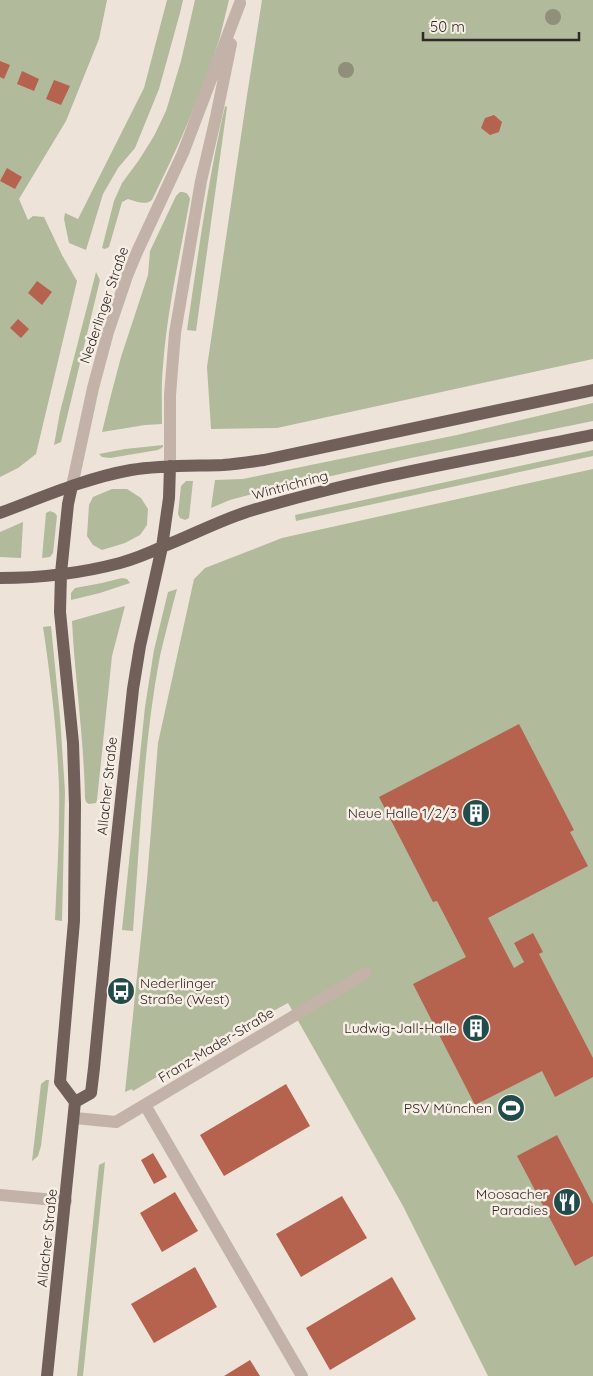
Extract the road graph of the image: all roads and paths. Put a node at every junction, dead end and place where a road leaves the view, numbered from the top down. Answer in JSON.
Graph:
{"nodes":[{"id":1,"x":240,"y":1,"type":"edge"},
{"id":2,"x":593,"y":390,"type":"edge"},
{"id":3,"x":593,"y":434,"type":"edge"},
{"id":4,"x":170,"y":466,"type":"junction"},
{"id":5,"x":72,"y":486,"type":"junction"},
{"id":6,"x":0,"y":513,"type":"edge"},
{"id":7,"x":162,"y":548,"type":"junction"},
{"id":8,"x":61,"y":573,"type":"junction"},
{"id":9,"x":0,"y":578,"type":"edge"},
{"id":10,"x":366,"y":973,"type":"dead end"},
{"id":11,"x":75,"y":1102,"type":"junction"},
{"id":12,"x":144,"y":1105,"type":"junction"},
{"id":13,"x":75,"y":1118,"type":"junction"},
{"id":14,"x":0,"y":1195,"type":"edge"},
{"id":15,"x":66,"y":1201,"type":"junction"},
{"id":16,"x":47,"y":1376,"type":"edge"},
{"id":17,"x":302,"y":1376,"type":"edge"}],
"edges":[{"from":1,"to":4,"type":"street","name":"Nederlinger Straße"},
{"from":1,"to":5,"type":"street","name":"Nederlinger Straße"},
{"from":2,"to":4,"type":"main road","name":"Wintrichring"},
{"from":3,"to":7,"type":"main road","name":"Wintrichring"},
{"from":4,"to":5,"type":"main road","name":"Wintrichring"},
{"from":4,"to":7,"type":"main road","name":"Allacher Straße"},
{"from":5,"to":6,"type":"main road","name":"Wintrichring"},
{"from":5,"to":8,"type":"main road","name":"Nederlinger Straße"},
{"from":7,"to":8,"type":"main road","name":"Wintrichring"},
{"from":7,"to":11,"type":"main road","name":"Allacher Straße"},
{"from":8,"to":9,"type":"main road","name":"Wintrichring"},
{"from":8,"to":11,"type":"main road","name":"Allacher Straße"},
{"from":10,"to":12,"type":"street","name":"Franz-Mader-Straße"},
{"from":11,"to":13,"type":"main road","name":"Allacher Straße"},
{"from":12,"to":13,"type":"street","name":"Franz-Mader-Straße"},
{"from":12,"to":17,"type":"street"},
{"from":13,"to":15,"type":"main road","name":"Allacher Straße"},
{"from":14,"to":15,"type":"street"},
{"from":15,"to":16,"type":"main road","name":"Allacher Straße"}]}
